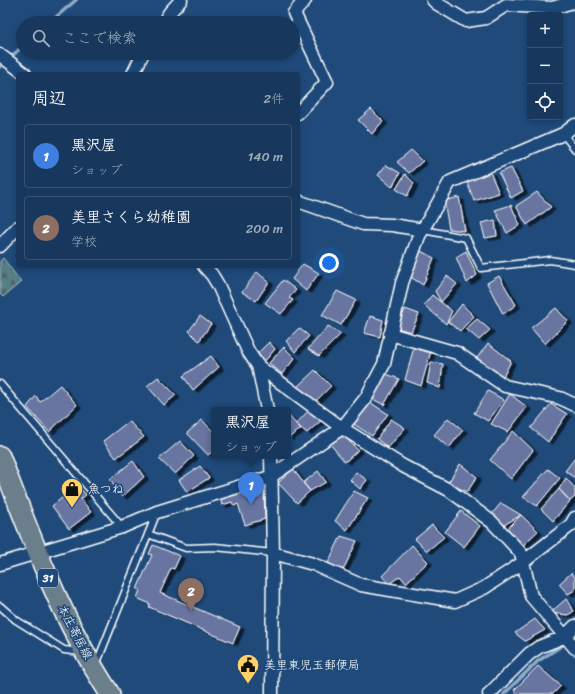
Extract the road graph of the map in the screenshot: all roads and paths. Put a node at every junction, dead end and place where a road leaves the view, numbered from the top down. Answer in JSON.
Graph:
{"nodes":[{"id":1,"x":181,"y":0,"type":"edge"},
{"id":2,"x":304,"y":0,"type":"edge"},
{"id":3,"x":433,"y":0,"type":"edge"},
{"id":4,"x":515,"y":3,"type":"edge"},
{"id":5,"x":575,"y":3,"type":"edge"},
{"id":6,"x":167,"y":16,"type":"edge"},
{"id":7,"x":295,"y":16,"type":"edge"},
{"id":8,"x":300,"y":26,"type":"edge"},
{"id":9,"x":0,"y":55,"type":"edge"},
{"id":10,"x":140,"y":60,"type":"edge"},
{"id":11,"x":22,"y":72,"type":"edge"},
{"id":12,"x":134,"y":72,"type":"edge"},
{"id":13,"x":300,"y":111,"type":"edge"},
{"id":14,"x":575,"y":125,"type":"edge"},
{"id":15,"x":563,"y":134,"type":"junction"},
{"id":16,"x":575,"y":149,"type":"edge"},
{"id":17,"x":300,"y":202,"type":"edge"},
{"id":18,"x":16,"y":229,"type":"edge"},
{"id":19,"x":423,"y":230,"type":"junction"},
{"id":20,"x":0,"y":246,"type":"edge"},
{"id":21,"x":575,"y":264,"type":"edge"},
{"id":22,"x":215,"y":271,"type":"edge"},
{"id":23,"x":390,"y":334,"type":"junction"},
{"id":24,"x":258,"y":366,"type":"junction"},
{"id":25,"x":0,"y":384,"type":"edge"},
{"id":26,"x":575,"y":405,"type":"edge"},
{"id":27,"x":267,"y":407,"type":"edge"},
{"id":28,"x":342,"y":428,"type":"junction"},
{"id":29,"x":0,"y":456,"type":"edge"},
{"id":30,"x":270,"y":459,"type":"edge"},
{"id":31,"x":270,"y":477,"type":"junction"},
{"id":32,"x":157,"y":512,"type":"junction"},
{"id":33,"x":575,"y":518,"type":"edge"},
{"id":34,"x":122,"y":526,"type":"junction"},
{"id":35,"x":148,"y":534,"type":"junction"},
{"id":36,"x":273,"y":553,"type":"junction"},
{"id":37,"x":37,"y":554,"type":"junction"},
{"id":38,"x":522,"y":563,"type":"junction"},
{"id":39,"x":0,"y":564,"type":"edge"},
{"id":40,"x":0,"y":606,"type":"edge"},
{"id":41,"x":575,"y":626,"type":"edge"},
{"id":42,"x":564,"y":637,"type":"junction"},
{"id":43,"x":575,"y":648,"type":"edge"},
{"id":44,"x":85,"y":652,"type":"junction"},
{"id":45,"x":95,"y":668,"type":"junction"},
{"id":46,"x":110,"y":694,"type":"edge"},
{"id":47,"x":272,"y":694,"type":"edge"},
{"id":48,"x":489,"y":694,"type":"edge"}],
"edges":[{"from":1,"to":6,"type":"street"},
{"from":2,"to":7,"type":"street"},
{"from":3,"to":4,"type":"street"},
{"from":4,"to":5,"type":"street"},
{"from":8,"to":13,"type":"street"},
{"from":9,"to":11,"type":"street"},
{"from":10,"to":12,"type":"street"},
{"from":14,"to":15,"type":"street"},
{"from":15,"to":16,"type":"lane"},
{"from":15,"to":19,"type":"street"},
{"from":17,"to":19,"type":"street"},
{"from":18,"to":20,"type":"street"},
{"from":19,"to":21,"type":"lane"},
{"from":19,"to":23,"type":"street"},
{"from":22,"to":24,"type":"street"},
{"from":23,"to":26,"type":"street"},
{"from":23,"to":28,"type":"street"},
{"from":24,"to":27,"type":"street"},
{"from":24,"to":28,"type":"street"},
{"from":25,"to":34,"type":"lane"},
{"from":28,"to":31,"type":"street"},
{"from":28,"to":38,"type":"street"},
{"from":29,"to":37,"type":"main road","name":"本庄寄居線","number":"31"},
{"from":30,"to":31,"type":"street"},
{"from":31,"to":32,"type":"street"},
{"from":31,"to":36,"type":"street"},
{"from":32,"to":34,"type":"street"},
{"from":32,"to":35,"type":"lane"},
{"from":33,"to":38,"type":"street"},
{"from":34,"to":37,"type":"street"},
{"from":35,"to":36,"type":"lane"},
{"from":35,"to":45,"type":"lane"},
{"from":36,"to":38,"type":"street"},
{"from":36,"to":47,"type":"street"},
{"from":37,"to":39,"type":"street"},
{"from":37,"to":44,"type":"main road","name":"本庄寄居線","number":"31"},
{"from":38,"to":42,"type":"street"},
{"from":40,"to":44,"type":"lane"},
{"from":41,"to":42,"type":"street"},
{"from":42,"to":43,"type":"street"},
{"from":42,"to":48,"type":"street"},
{"from":44,"to":45,"type":"main road","name":"本庄寄居線","number":"31"},
{"from":45,"to":46,"type":"main road","name":"本庄寄居線","number":"31"}]}
